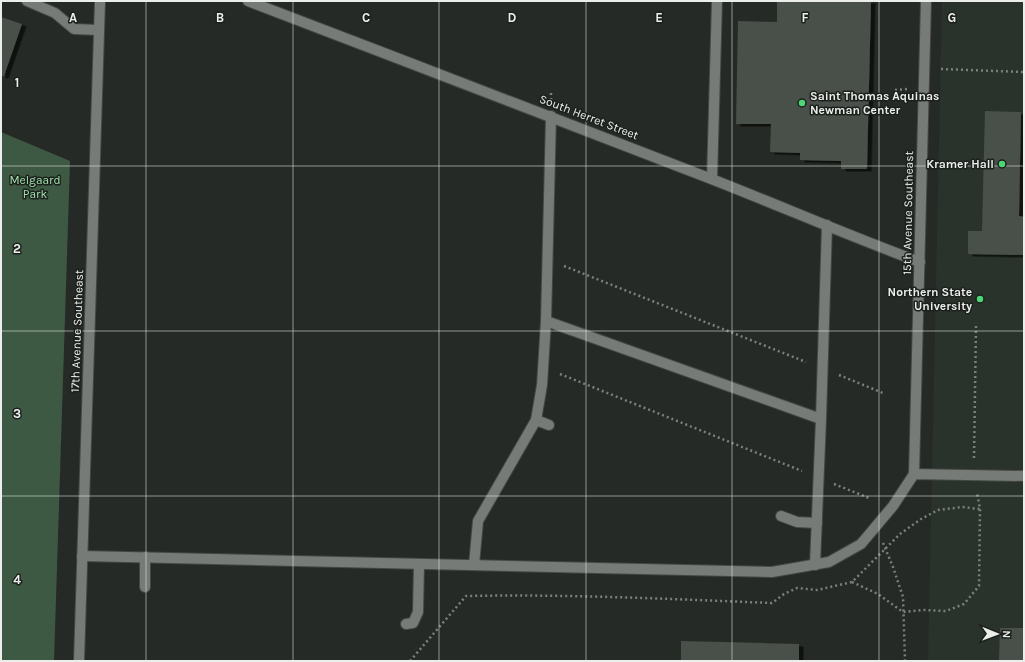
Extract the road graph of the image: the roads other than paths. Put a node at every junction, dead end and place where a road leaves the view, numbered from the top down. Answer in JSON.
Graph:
{"nodes":[{"id":1,"x":27,"y":1,"type":"edge"},
{"id":2,"x":100,"y":1,"type":"edge"},
{"id":3,"x":248,"y":1,"type":"edge"},
{"id":4,"x":717,"y":1,"type":"edge"},
{"id":5,"x":926,"y":1,"type":"edge"},
{"id":6,"x":100,"y":30,"type":"junction"},
{"id":7,"x":551,"y":116,"type":"junction"},
{"id":8,"x":712,"y":179,"type":"junction"},
{"id":9,"x":827,"y":225,"type":"junction"},
{"id":10,"x":920,"y":262,"type":"junction"},
{"id":11,"x":546,"y":321,"type":"junction"},
{"id":12,"x":821,"y":419,"type":"junction"},
{"id":13,"x":536,"y":420,"type":"junction"},
{"id":14,"x":549,"y":425,"type":"dead end"},
{"id":15,"x":914,"y":474,"type":"junction"},
{"id":16,"x":1024,"y":476,"type":"edge"},
{"id":17,"x":781,"y":516,"type":"dead end"},
{"id":18,"x":817,"y":523,"type":"junction"},
{"id":19,"x":82,"y":556,"type":"junction"},
{"id":20,"x":145,"y":557,"type":"junction"},
{"id":21,"x":419,"y":564,"type":"junction"},
{"id":22,"x":474,"y":565,"type":"junction"},
{"id":23,"x":815,"y":565,"type":"junction"},
{"id":24,"x":145,"y":587,"type":"dead end"},
{"id":25,"x":406,"y":624,"type":"dead end"},
{"id":26,"x":79,"y":661,"type":"edge"}],
"edges":[{"from":1,"to":6,"type":"street"},
{"from":2,"to":6,"type":"street","name":"17th Avenue Southeast"},
{"from":3,"to":7,"type":"street","name":"South Herret Street"},
{"from":4,"to":8,"type":"street"},
{"from":5,"to":10,"type":"street","name":"15th Avenue Southeast"},
{"from":6,"to":19,"type":"street","name":"17th Avenue Southeast"},
{"from":7,"to":8,"type":"street","name":"South Herret Street"},
{"from":7,"to":11,"type":"street"},
{"from":8,"to":9,"type":"street","name":"South Herret Street"},
{"from":9,"to":10,"type":"street","name":"South Herret Street"},
{"from":9,"to":12,"type":"street"},
{"from":10,"to":15,"type":"street","name":"15th Avenue Southeast"},
{"from":11,"to":12,"type":"street"},
{"from":11,"to":13,"type":"street"},
{"from":12,"to":18,"type":"street"},
{"from":13,"to":14,"type":"street"},
{"from":13,"to":22,"type":"street"},
{"from":15,"to":16,"type":"street"},
{"from":15,"to":23,"type":"street"},
{"from":17,"to":18,"type":"street"},
{"from":18,"to":23,"type":"street"},
{"from":19,"to":20,"type":"street"},
{"from":19,"to":26,"type":"street","name":"17th Avenue Southeast"},
{"from":20,"to":21,"type":"street"},
{"from":20,"to":24,"type":"street"},
{"from":21,"to":22,"type":"street"},
{"from":21,"to":25,"type":"street"},
{"from":22,"to":23,"type":"street"}]}
